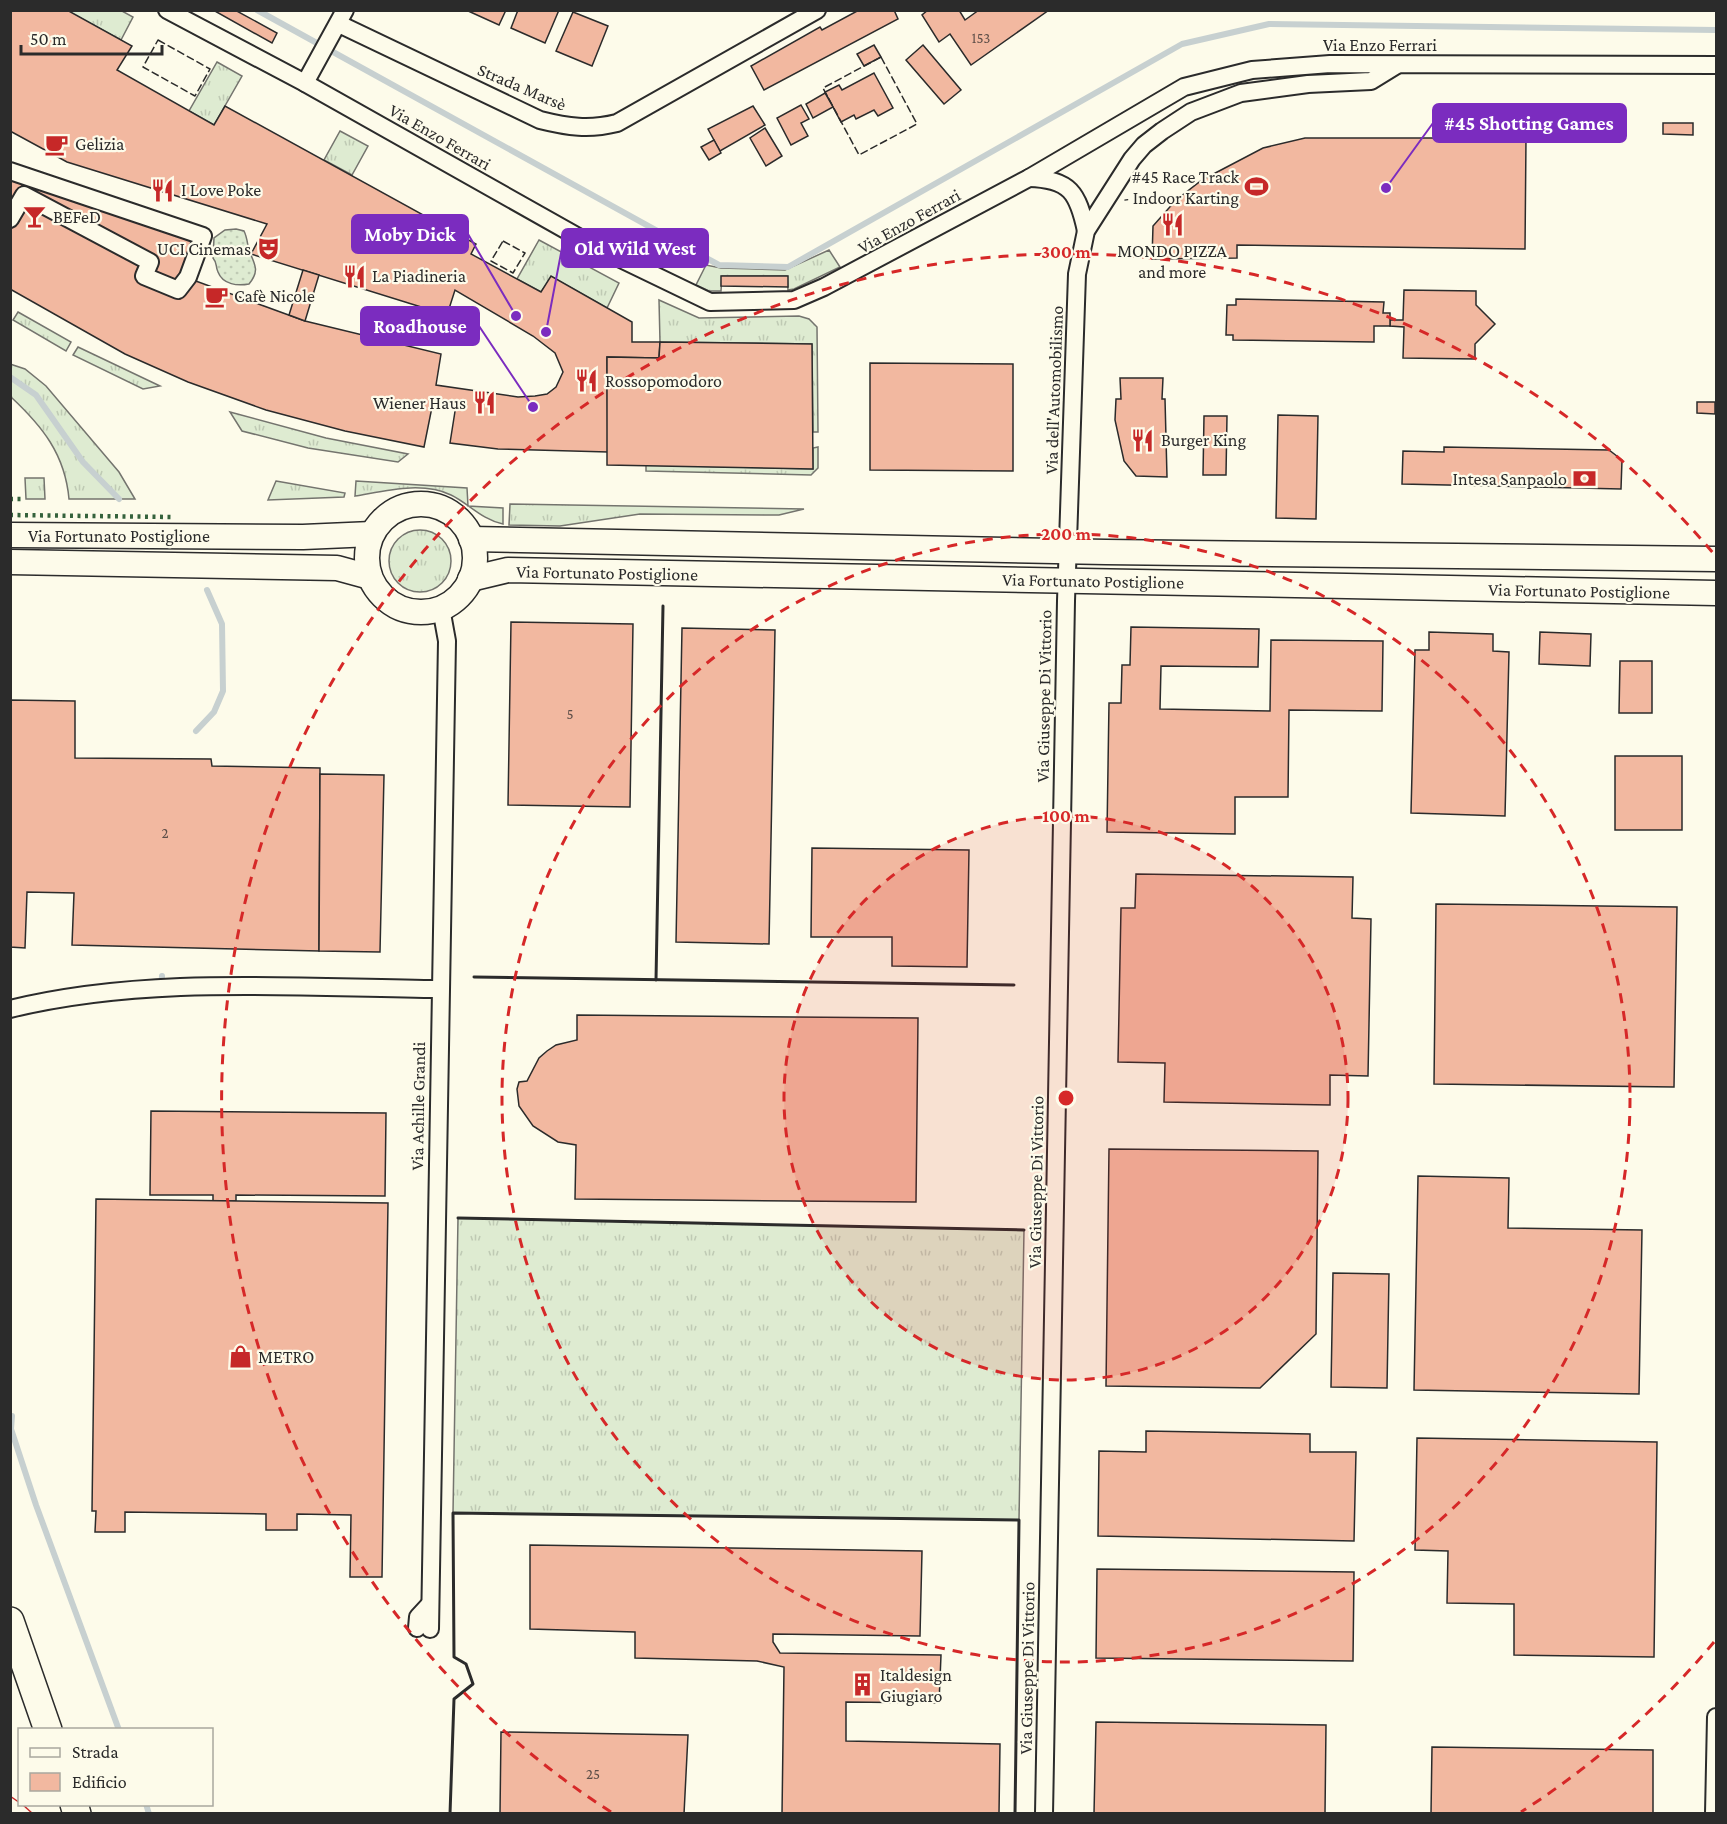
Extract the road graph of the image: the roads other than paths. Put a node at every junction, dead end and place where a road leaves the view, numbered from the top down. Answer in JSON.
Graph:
{"nodes":[{"id":1,"x":167,"y":10,"type":"edge"},
{"id":2,"x":817,"y":10,"type":"edge"},
{"id":3,"x":339,"y":23,"type":"edge"},
{"id":4,"x":1397,"y":64,"type":"junction"},
{"id":5,"x":1716,"y":65,"type":"edge"},
{"id":6,"x":305,"y":83,"type":"junction"},
{"id":7,"x":10,"y":171,"type":"edge"},
{"id":8,"x":1029,"y":178,"type":"junction"},
{"id":9,"x":10,"y":219,"type":"edge"},
{"id":10,"x":1086,"y":231,"type":"junction"},
{"id":11,"x":372,"y":534,"type":"junction"},
{"id":12,"x":10,"y":535,"type":"edge"},
{"id":13,"x":471,"y":539,"type":"junction"},
{"id":14,"x":1067,"y":551,"type":"junction"},
{"id":15,"x":1716,"y":559,"type":"edge"},
{"id":16,"x":10,"y":562,"type":"edge"},
{"id":17,"x":370,"y":577,"type":"junction"},
{"id":18,"x":470,"y":579,"type":"junction"},
{"id":19,"x":1066,"y":580,"type":"junction"},
{"id":20,"x":1716,"y":593,"type":"edge"},
{"id":21,"x":441,"y":608,"type":"junction"},
{"id":22,"x":440,"y":989,"type":"junction"},
{"id":23,"x":10,"y":1009,"type":"edge"},
{"id":24,"x":10,"y":1621,"type":"edge"},
{"id":25,"x":423,"y":1628,"type":"dead end"},
{"id":26,"x":1716,"y":1717,"type":"edge"},
{"id":27,"x":47,"y":1728,"type":"edge"},
{"id":28,"x":1044,"y":1814,"type":"edge"},
{"id":29,"x":1714,"y":1814,"type":"edge"}],
"edges":[{"from":1,"to":6,"type":"street","name":"Via Enzo Ferrari"},
{"from":2,"to":3,"type":"street","name":"Strada Marsè"},
{"from":3,"to":6,"type":"street"},
{"from":4,"to":5,"type":"street","name":"Via Enzo Ferrari"},
{"from":4,"to":8,"type":"street","name":"Via Enzo Ferrari"},
{"from":4,"to":10,"type":"street","name":"Via dell'Automobilismo"},
{"from":6,"to":8,"type":"street","name":"Via Enzo Ferrari"},
{"from":7,"to":9,"type":"street"},
{"from":8,"to":10,"type":"street","name":"Via dell'Automobilismo"},
{"from":10,"to":14,"type":"street","name":"Via dell'Automobilismo"},
{"from":11,"to":12,"type":"street","name":"Via Fortunato Postiglione"},
{"from":11,"to":13,"type":"street"},
{"from":11,"to":17,"type":"street"},
{"from":13,"to":14,"type":"street","name":"Via Fortunato Postiglione"},
{"from":13,"to":18,"type":"street"},
{"from":14,"to":15,"type":"street","name":"Via Fortunato Postiglione"},
{"from":14,"to":19,"type":"street","name":"Via Giuseppe Di Vittorio"},
{"from":16,"to":17,"type":"street","name":"Via Fortunato Postiglione"},
{"from":17,"to":21,"type":"street"},
{"from":18,"to":19,"type":"street","name":"Via Fortunato Postiglione"},
{"from":18,"to":21,"type":"street"},
{"from":19,"to":20,"type":"street","name":"Via Fortunato Postiglione"},
{"from":19,"to":28,"type":"street","name":"Via Giuseppe Di Vittorio"},
{"from":21,"to":22,"type":"street","name":"Via Achille Grandi"},
{"from":22,"to":23,"type":"street"},
{"from":22,"to":25,"type":"street","name":"Via Achille Grandi"},
{"from":24,"to":27,"type":"main road"},
{"from":26,"to":29,"type":"street"}]}
